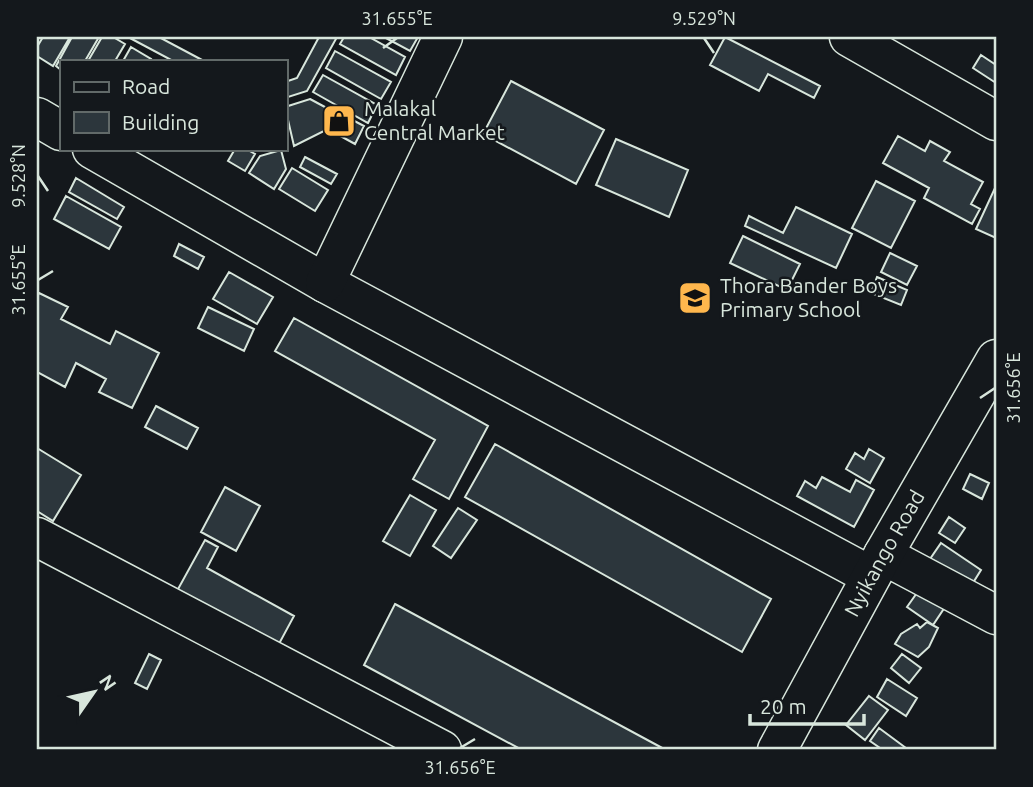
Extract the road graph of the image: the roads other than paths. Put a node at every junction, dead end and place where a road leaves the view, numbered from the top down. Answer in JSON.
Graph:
{"nodes":[{"id":1,"x":443,"y":37,"type":"edge"},
{"id":2,"x":849,"y":37,"type":"edge"},
{"id":3,"x":37,"y":117,"type":"edge"},
{"id":4,"x":996,"y":121,"type":"edge"},
{"id":5,"x":60,"y":130,"type":"edge"},
{"id":6,"x":94,"y":150,"type":"edge"},
{"id":7,"x":325,"y":283,"type":"junction"},
{"id":8,"x":996,"y":359,"type":"edge"},
{"id":9,"x":37,"y":537,"type":"edge"},
{"id":10,"x":877,"y":566,"type":"junction"},
{"id":11,"x":996,"y":615,"type":"edge"},
{"id":12,"x":442,"y":750,"type":"edge"},
{"id":13,"x":777,"y":750,"type":"edge"}],
"edges":[{"from":1,"to":7,"type":"street"},
{"from":2,"to":4,"type":"street"},
{"from":3,"to":5,"type":"street"},
{"from":6,"to":7,"type":"street"},
{"from":7,"to":10,"type":"street"},
{"from":8,"to":10,"type":"street","name":"Nyikango Road"},
{"from":9,"to":12,"type":"street"},
{"from":10,"to":11,"type":"street"},
{"from":10,"to":13,"type":"street","name":"Nyikango Road"}]}
